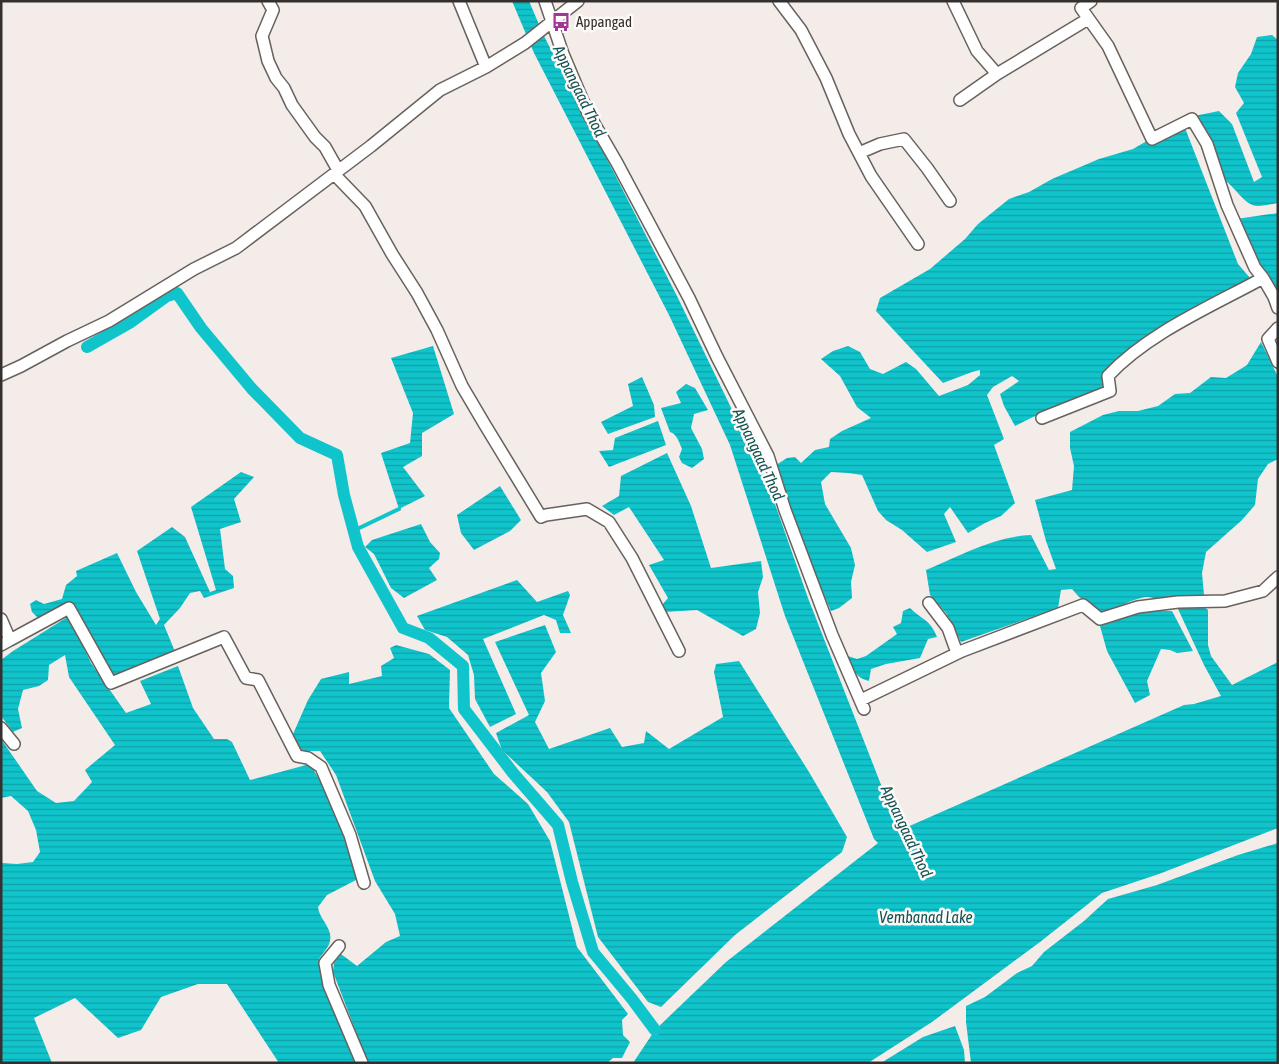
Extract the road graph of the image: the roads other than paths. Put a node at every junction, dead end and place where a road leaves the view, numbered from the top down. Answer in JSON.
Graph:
{"nodes":[{"id":1,"x":268,"y":1,"type":"edge"},
{"id":2,"x":459,"y":1,"type":"edge"},
{"id":3,"x":545,"y":1,"type":"edge"},
{"id":4,"x":578,"y":1,"type":"edge"},
{"id":5,"x":779,"y":1,"type":"edge"},
{"id":6,"x":954,"y":1,"type":"edge"},
{"id":7,"x":1091,"y":1,"type":"edge"},
{"id":8,"x":1088,"y":19,"type":"junction"},
{"id":9,"x":549,"y":26,"type":"junction"},
{"id":10,"x":486,"y":67,"type":"junction"},
{"id":11,"x":997,"y":74,"type":"junction"},
{"id":12,"x":960,"y":100,"type":"dead end"},
{"id":13,"x":859,"y":153,"type":"junction"},
{"id":14,"x":336,"y":172,"type":"junction"},
{"id":15,"x":950,"y":201,"type":"dead end"},
{"id":16,"x":918,"y":244,"type":"dead end"},
{"id":17,"x":1264,"y":278,"type":"junction"},
{"id":18,"x":1278,"y":308,"type":"edge"},
{"id":19,"x":1278,"y":328,"type":"edge"},
{"id":20,"x":1278,"y":362,"type":"edge"},
{"id":21,"x":1,"y":375,"type":"edge"},
{"id":22,"x":1042,"y":418,"type":"dead end"},
{"id":23,"x":1278,"y":577,"type":"edge"},
{"id":24,"x":929,"y":603,"type":"dead end"},
{"id":25,"x":1,"y":619,"type":"edge"},
{"id":26,"x":5,"y":643,"type":"edge"},
{"id":27,"x":679,"y":651,"type":"dead end"},
{"id":28,"x":957,"y":653,"type":"junction"},
{"id":29,"x":1,"y":728,"type":"edge"},
{"id":30,"x":14,"y":744,"type":"dead end"},
{"id":31,"x":364,"y":883,"type":"dead end"},
{"id":32,"x":339,"y":946,"type":"dead end"},
{"id":33,"x":362,"y":1063,"type":"edge"}],
"edges":[{"from":1,"to":14,"type":"street"},
{"from":2,"to":10,"type":"street"},
{"from":3,"to":9,"type":"street"},
{"from":4,"to":9,"type":"street"},
{"from":5,"to":13,"type":"street"},
{"from":6,"to":11,"type":"street"},
{"from":7,"to":8,"type":"street"},
{"from":8,"to":11,"type":"street"},
{"from":8,"to":17,"type":"street"},
{"from":9,"to":10,"type":"street"},
{"from":9,"to":28,"type":"street"},
{"from":10,"to":14,"type":"street"},
{"from":11,"to":12,"type":"street"},
{"from":13,"to":15,"type":"street"},
{"from":13,"to":16,"type":"street"},
{"from":14,"to":21,"type":"street"},
{"from":14,"to":27,"type":"street"},
{"from":17,"to":18,"type":"street"},
{"from":17,"to":22,"type":"street"},
{"from":19,"to":20,"type":"street"},
{"from":23,"to":28,"type":"street"},
{"from":24,"to":28,"type":"street"},
{"from":25,"to":26,"type":"street"},
{"from":26,"to":31,"type":"street"},
{"from":29,"to":30,"type":"street"},
{"from":32,"to":33,"type":"street"}]}
